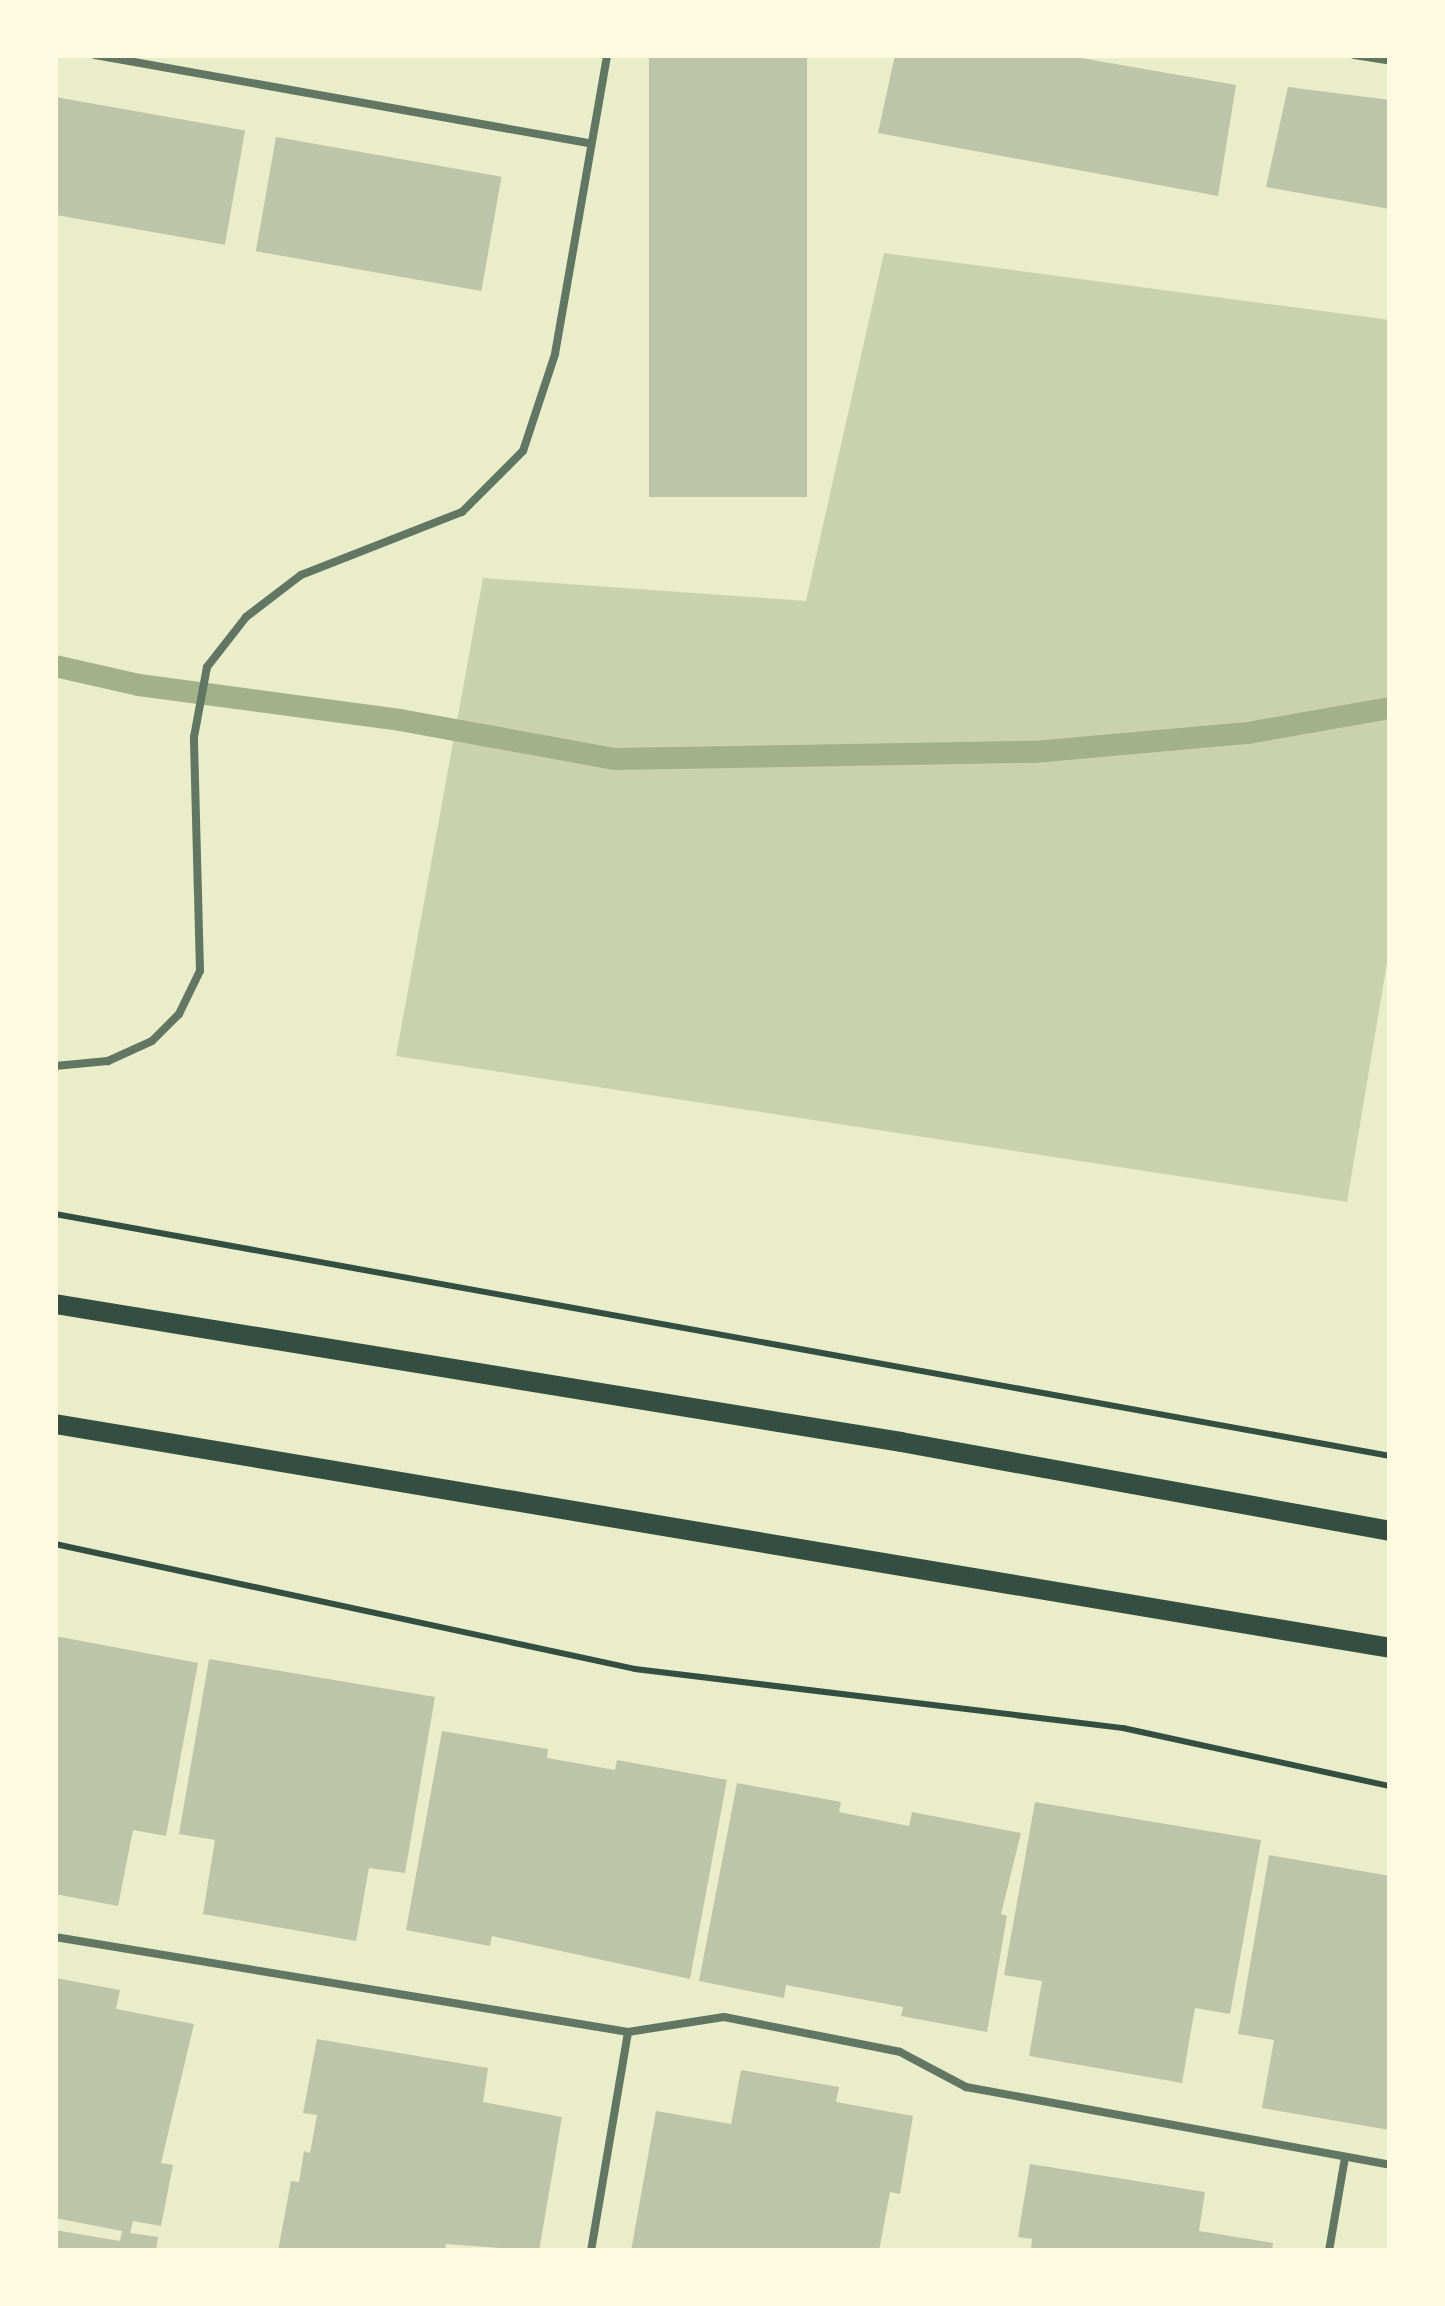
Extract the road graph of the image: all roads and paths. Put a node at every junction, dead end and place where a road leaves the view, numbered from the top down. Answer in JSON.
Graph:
{"nodes":[{"id":1,"x":95,"y":55,"type":"edge"},
{"id":2,"x":607,"y":55,"type":"edge"},
{"id":3,"x":1354,"y":55,"type":"edge"},
{"id":4,"x":1390,"y":61,"type":"edge"},
{"id":5,"x":588,"y":143,"type":"junction"},
{"id":6,"x":55,"y":1066,"type":"edge"},
{"id":7,"x":55,"y":1214,"type":"edge"},
{"id":8,"x":55,"y":1304,"type":"edge"},
{"id":9,"x":55,"y":1424,"type":"edge"},
{"id":10,"x":1390,"y":1456,"type":"edge"},
{"id":11,"x":1390,"y":1532,"type":"edge"},
{"id":12,"x":55,"y":1544,"type":"edge"},
{"id":13,"x":1390,"y":1648,"type":"edge"},
{"id":14,"x":1390,"y":1786,"type":"edge"},
{"id":15,"x":55,"y":1938,"type":"edge"},
{"id":16,"x":628,"y":2032,"type":"junction"},
{"id":17,"x":1345,"y":2157,"type":"junction"},
{"id":18,"x":1390,"y":2166,"type":"edge"},
{"id":19,"x":591,"y":2251,"type":"edge"},
{"id":20,"x":1328,"y":2251,"type":"edge"}],
"edges":[{"from":1,"to":5,"type":"lane"},
{"from":2,"to":5,"type":"lane"},
{"from":3,"to":4,"type":"lane"},
{"from":5,"to":6,"type":"lane"},
{"from":7,"to":10,"type":"path"},
{"from":8,"to":11,"type":"main road"},
{"from":9,"to":13,"type":"main road"},
{"from":12,"to":14,"type":"path"},
{"from":15,"to":16,"type":"lane"},
{"from":16,"to":17,"type":"lane"},
{"from":16,"to":19,"type":"lane"},
{"from":17,"to":18,"type":"lane"},
{"from":17,"to":20,"type":"lane"}]}
